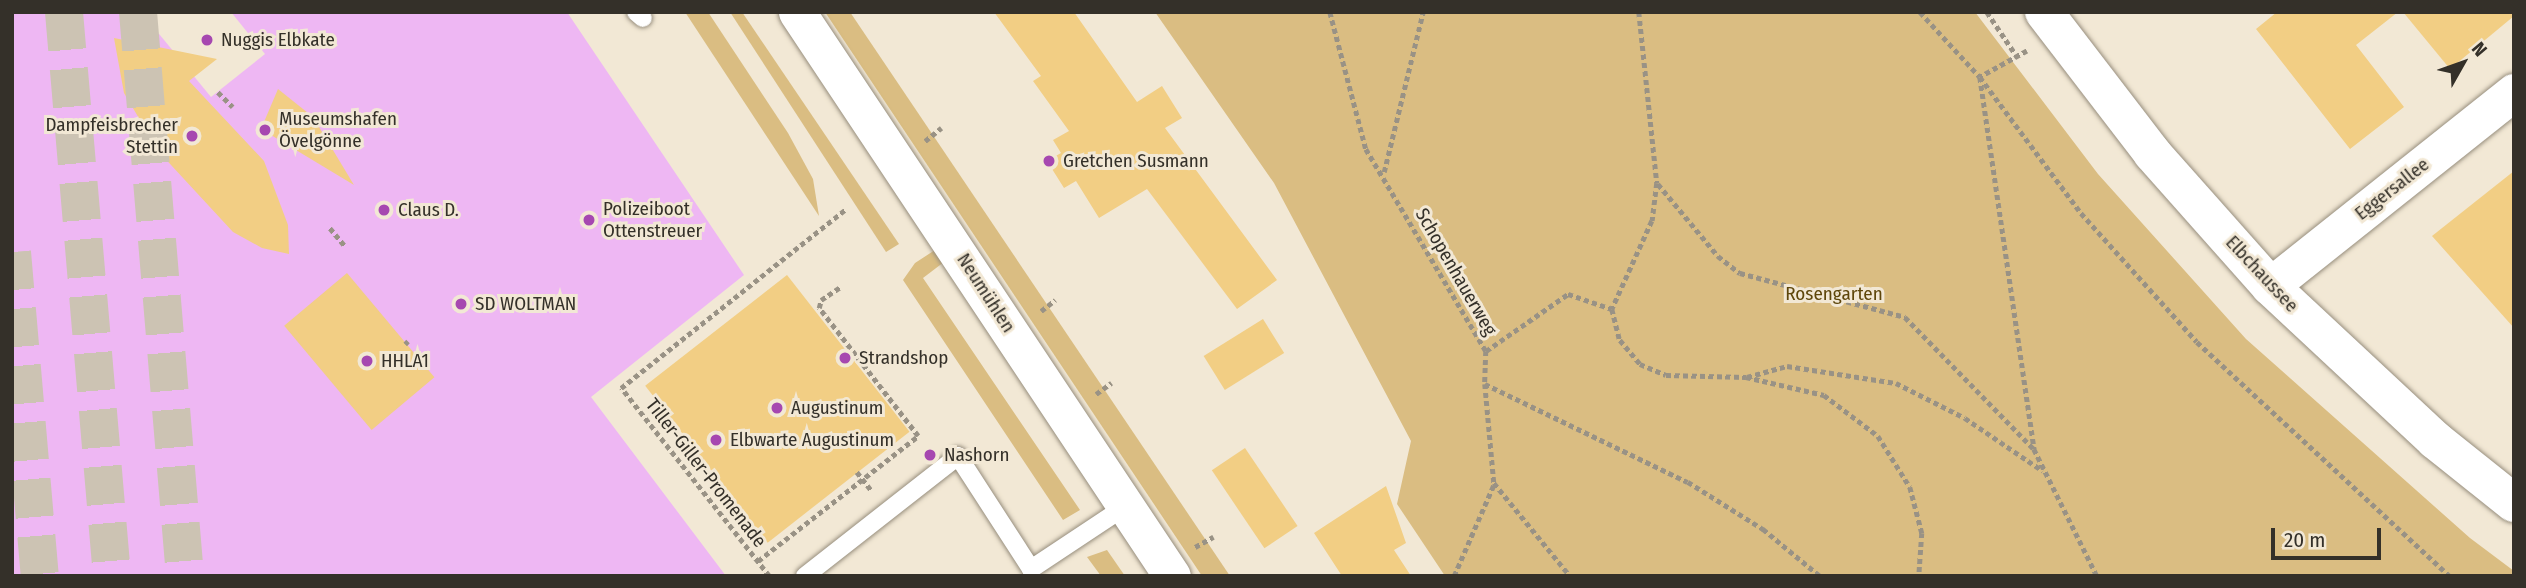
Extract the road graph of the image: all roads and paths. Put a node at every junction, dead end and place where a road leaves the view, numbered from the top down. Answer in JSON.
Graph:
{"nodes":[{"id":1,"x":797,"y":12,"type":"edge"},
{"id":2,"x":1330,"y":12,"type":"edge"},
{"id":3,"x":1423,"y":12,"type":"edge"},
{"id":4,"x":1640,"y":12,"type":"edge"},
{"id":5,"x":1920,"y":12,"type":"edge"},
{"id":6,"x":1987,"y":12,"type":"edge"},
{"id":7,"x":2050,"y":21,"type":"edge"},
{"id":8,"x":2018,"y":58,"type":"junction"},
{"id":9,"x":1980,"y":77,"type":"junction"},
{"id":10,"x":218,"y":92,"type":"dead end"},
{"id":11,"x":2514,"y":92,"type":"edge"},
{"id":12,"x":233,"y":107,"type":"dead end"},
{"id":13,"x":941,"y":128,"type":"dead end"},
{"id":14,"x":922,"y":144,"type":"dead end"},
{"id":15,"x":1384,"y":173,"type":"junction"},
{"id":16,"x":1657,"y":183,"type":"junction"},
{"id":17,"x":846,"y":209,"type":"dead end"},
{"id":18,"x":330,"y":228,"type":"dead end"},
{"id":19,"x":345,"y":246,"type":"dead end"},
{"id":20,"x":2270,"y":286,"type":"junction"},
{"id":21,"x":840,"y":288,"type":"dead end"},
{"id":22,"x":1055,"y":300,"type":"dead end"},
{"id":23,"x":1612,"y":309,"type":"junction"},
{"id":24,"x":1035,"y":316,"type":"dead end"},
{"id":25,"x":1486,"y":351,"type":"junction"},
{"id":26,"x":1746,"y":377,"type":"junction"},
{"id":27,"x":1111,"y":383,"type":"dead end"},
{"id":28,"x":1485,"y":384,"type":"junction"},
{"id":29,"x":1091,"y":399,"type":"dead end"},
{"id":30,"x":2034,"y":449,"type":"junction"},
{"id":31,"x":857,"y":472,"type":"dead end"},
{"id":32,"x":2046,"y":473,"type":"junction"},
{"id":33,"x":863,"y":479,"type":"junction"},
{"id":34,"x":1494,"y":483,"type":"junction"},
{"id":35,"x":2514,"y":503,"type":"edge"},
{"id":36,"x":1126,"y":506,"type":"junction"},
{"id":37,"x":1213,"y":537,"type":"dead end"},
{"id":38,"x":758,"y":561,"type":"junction"},
{"id":39,"x":1181,"y":563,"type":"edge"},
{"id":40,"x":2446,"y":574,"type":"edge"},
{"id":41,"x":1456,"y":575,"type":"edge"},
{"id":42,"x":769,"y":576,"type":"edge"},
{"id":43,"x":805,"y":576,"type":"edge"},
{"id":44,"x":1570,"y":576,"type":"edge"},
{"id":45,"x":1820,"y":576,"type":"edge"},
{"id":46,"x":1919,"y":576,"type":"edge"},
{"id":47,"x":2097,"y":576,"type":"edge"}],
"edges":[{"from":1,"to":36,"type":"street","name":"Neumühlen"},
{"from":2,"to":15,"type":"path","name":"Schopenhauerweg"},
{"from":3,"to":15,"type":"path"},
{"from":4,"to":16,"type":"path"},
{"from":5,"to":9,"type":"path"},
{"from":6,"to":8,"type":"path"},
{"from":7,"to":8,"type":"path"},
{"from":7,"to":20,"type":"main road","name":"Elbchaussee"},
{"from":8,"to":9,"type":"path"},
{"from":9,"to":30,"type":"path"},
{"from":9,"to":40,"type":"path"},
{"from":10,"to":12,"type":"path"},
{"from":11,"to":20,"type":"street","name":"Eggersallee"},
{"from":13,"to":14,"type":"path"},
{"from":15,"to":25,"type":"path","name":"Schopenhauerweg"},
{"from":16,"to":23,"type":"path"},
{"from":16,"to":30,"type":"path"},
{"from":17,"to":38,"type":"path","name":"Tiller-Giller-Promenade"},
{"from":18,"to":19,"type":"path"},
{"from":20,"to":35,"type":"main road","name":"Elbchaussee"},
{"from":21,"to":33,"type":"path"},
{"from":22,"to":24,"type":"path"},
{"from":23,"to":25,"type":"path"},
{"from":23,"to":26,"type":"path"},
{"from":25,"to":28,"type":"path","name":"Schopenhauerweg"},
{"from":26,"to":32,"type":"path"},
{"from":26,"to":46,"type":"path"},
{"from":27,"to":29,"type":"path"},
{"from":28,"to":34,"type":"path","name":"Schopenhauerweg"},
{"from":28,"to":45,"type":"path"},
{"from":30,"to":32,"type":"path"},
{"from":31,"to":33,"type":"path"},
{"from":32,"to":47,"type":"path"},
{"from":33,"to":38,"type":"path"},
{"from":34,"to":41,"type":"path"},
{"from":34,"to":44,"type":"path"},
{"from":36,"to":39,"type":"street","name":"Neumühlen"},
{"from":36,"to":43,"type":"lane"},
{"from":37,"to":39,"type":"path"},
{"from":38,"to":42,"type":"path","name":"Tiller-Giller-Promenade"}]}
